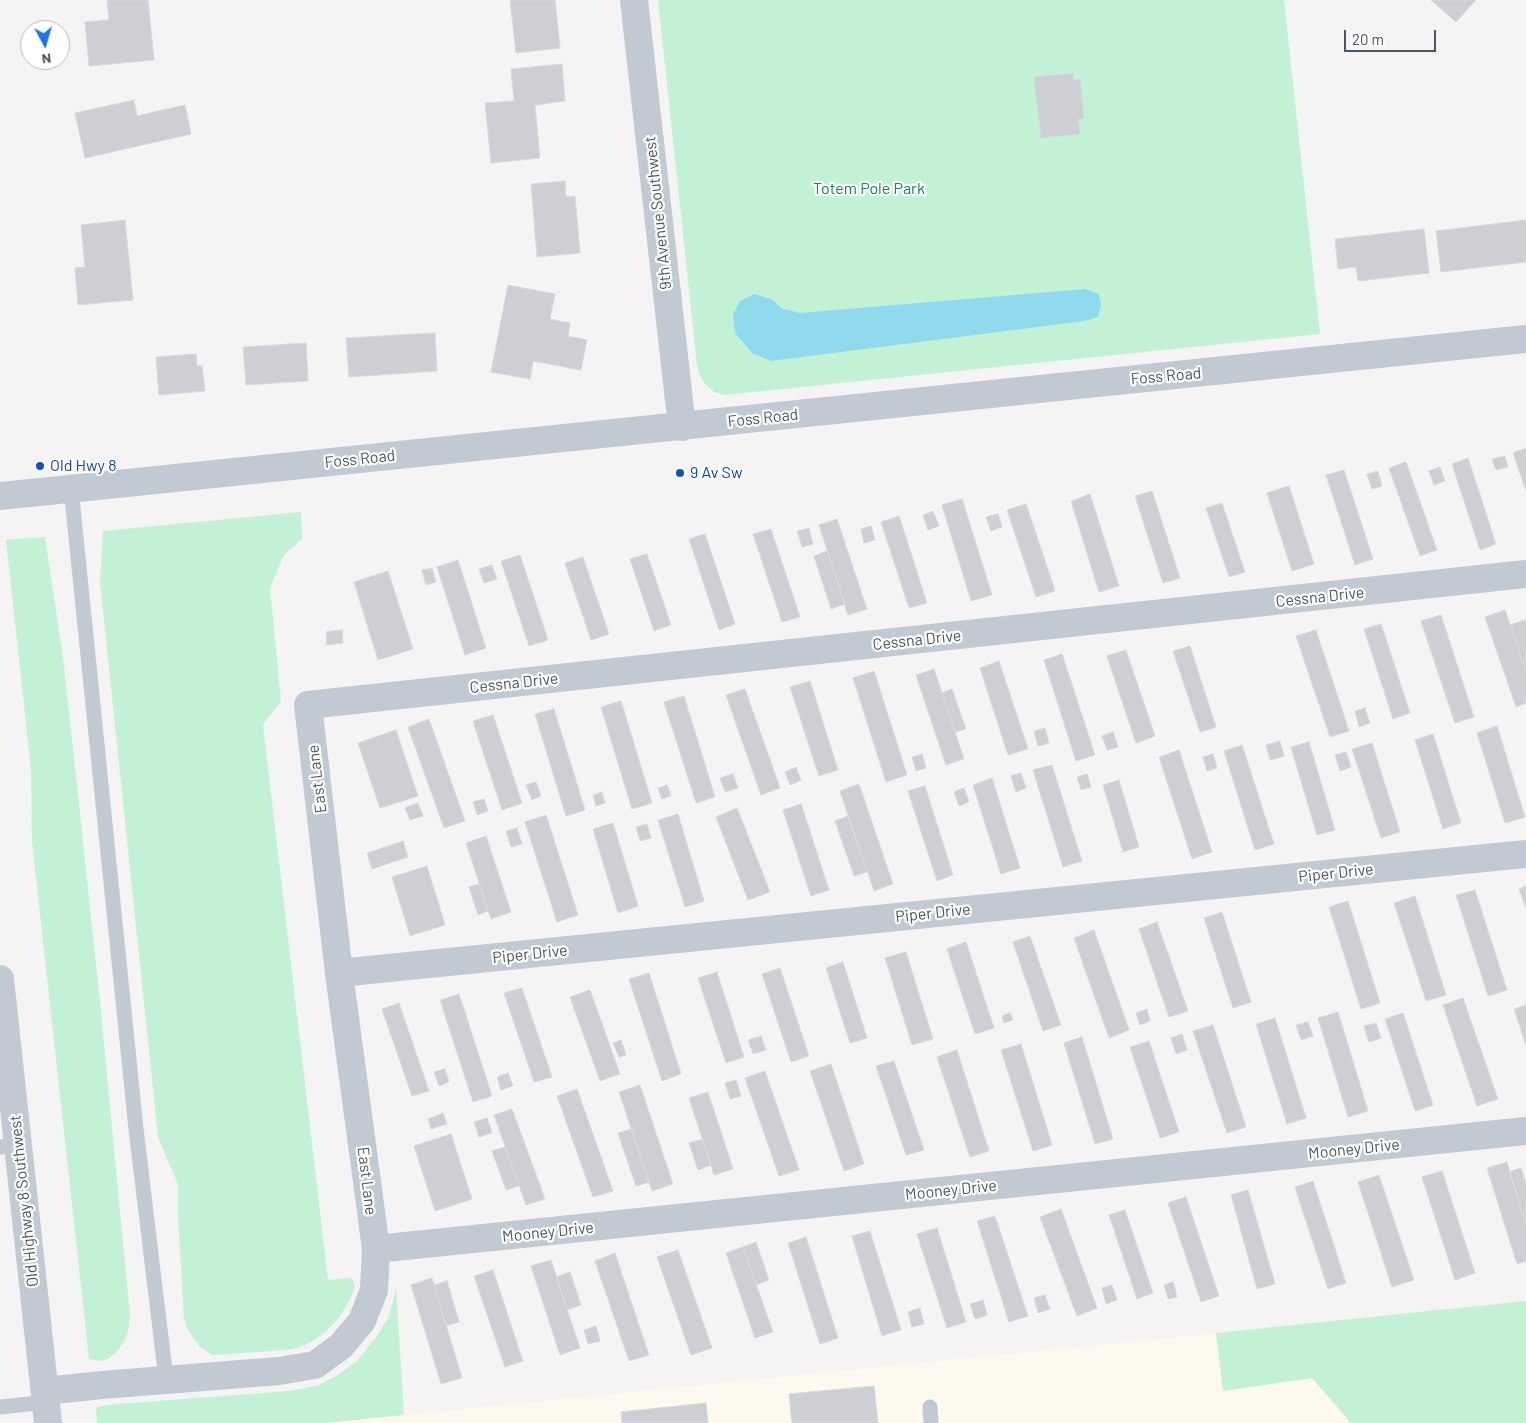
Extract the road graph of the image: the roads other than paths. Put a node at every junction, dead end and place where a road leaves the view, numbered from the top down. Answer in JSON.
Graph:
{"nodes":[{"id":1,"x":634,"y":0,"type":"edge"},
{"id":2,"x":1526,"y":339,"type":"edge"},
{"id":3,"x":682,"y":427,"type":"junction"},
{"id":4,"x":71,"y":488,"type":"junction"},
{"id":5,"x":0,"y":496,"type":"edge"},
{"id":6,"x":1526,"y":574,"type":"edge"},
{"id":7,"x":308,"y":706,"type":"joint"},
{"id":8,"x":1526,"y":854,"type":"edge"},
{"id":9,"x":340,"y":973,"type":"junction"},
{"id":10,"x":0,"y":979,"type":"edge"},
{"id":11,"x":1526,"y":1132,"type":"edge"},
{"id":12,"x":9,"y":1146,"type":"edge"},
{"id":13,"x":376,"y":1249,"type":"junction"},
{"id":14,"x":166,"y":1379,"type":"junction"},
{"id":15,"x":46,"y":1405,"type":"edge"},
{"id":16,"x":0,"y":1407,"type":"edge"},
{"id":17,"x":930,"y":1407,"type":"dead end"},
{"id":18,"x":931,"y":1423,"type":"edge"}],
"edges":[{"from":1,"to":3,"type":"street","name":"9th Avenue Southwest"},
{"from":2,"to":3,"type":"street","name":"Foss Road"},
{"from":3,"to":4,"type":"street","name":"Foss Road"},
{"from":4,"to":5,"type":"street","name":"Foss Road"},
{"from":4,"to":14,"type":"lane"},
{"from":6,"to":7,"type":"street","name":"Cessna Drive"},
{"from":7,"to":9,"type":"street","name":"East Lane"},
{"from":8,"to":9,"type":"street","name":"Piper Drive"},
{"from":9,"to":13,"type":"street","name":"East Lane"},
{"from":10,"to":12,"type":"street","name":"Old Highway 8 Southwest"},
{"from":11,"to":13,"type":"street","name":"Mooney Drive"},
{"from":12,"to":15,"type":"street","name":"Old Highway 8 Southwest"},
{"from":13,"to":14,"type":"street","name":"East Lane"},
{"from":14,"to":15,"type":"street","name":"East Lane"},
{"from":15,"to":16,"type":"lane"},
{"from":17,"to":18,"type":"lane"}]}
